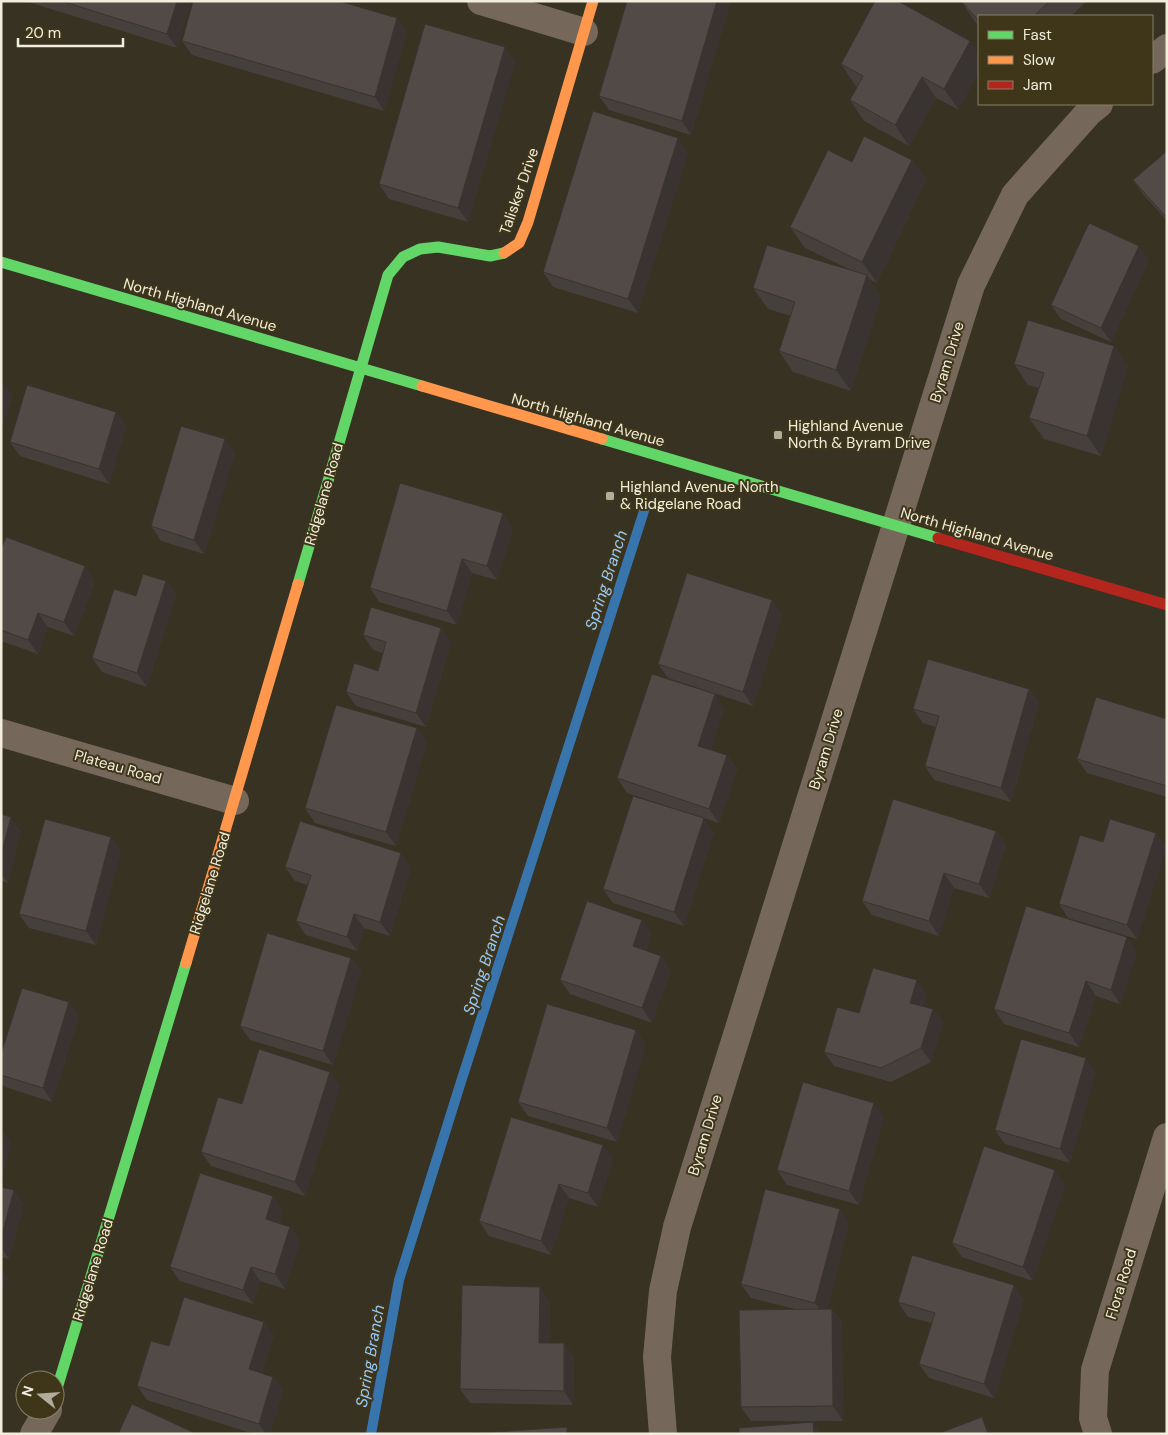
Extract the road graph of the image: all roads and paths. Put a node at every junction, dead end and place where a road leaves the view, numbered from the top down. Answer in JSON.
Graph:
{"nodes":[{"id":1,"x":481,"y":1,"type":"edge"},
{"id":2,"x":594,"y":1,"type":"edge"},
{"id":3,"x":584,"y":32,"type":"junction"},
{"id":4,"x":1167,"y":48,"type":"edge"},
{"id":5,"x":1153,"y":59,"type":"edge"},
{"id":6,"x":1098,"y":105,"type":"edge"},
{"id":7,"x":1,"y":262,"type":"edge"},
{"id":8,"x":360,"y":368,"type":"junction"},
{"id":9,"x":896,"y":526,"type":"junction"},
{"id":10,"x":1167,"y":605,"type":"edge"},
{"id":11,"x":1,"y":733,"type":"edge"},
{"id":12,"x":235,"y":801,"type":"junction"},
{"id":13,"x":1167,"y":1137,"type":"edge"},
{"id":14,"x":63,"y":1370,"type":"edge"},
{"id":15,"x":42,"y":1420,"type":"edge"},
{"id":16,"x":34,"y":1434,"type":"edge"},
{"id":17,"x":663,"y":1434,"type":"edge"},
{"id":18,"x":1098,"y":1434,"type":"edge"}],
"edges":[{"from":1,"to":3,"type":"street"},
{"from":2,"to":3,"type":"street","name":"Talisker Drive"},
{"from":3,"to":8,"type":"street","name":"Talisker Drive"},
{"from":4,"to":5,"type":"street"},
{"from":6,"to":9,"type":"street","name":"Byram Drive"},
{"from":7,"to":8,"type":"street","name":"North Highland Avenue"},
{"from":8,"to":9,"type":"street","name":"North Highland Avenue"},
{"from":8,"to":12,"type":"street","name":"Ridgelane Road"},
{"from":9,"to":10,"type":"street","name":"North Highland Avenue"},
{"from":9,"to":17,"type":"street","name":"Byram Drive"},
{"from":11,"to":12,"type":"street","name":"Plateau Road"},
{"from":12,"to":14,"type":"street","name":"Ridgelane Road"},
{"from":13,"to":18,"type":"street","name":"Flora Road"},
{"from":15,"to":16,"type":"street"}]}
